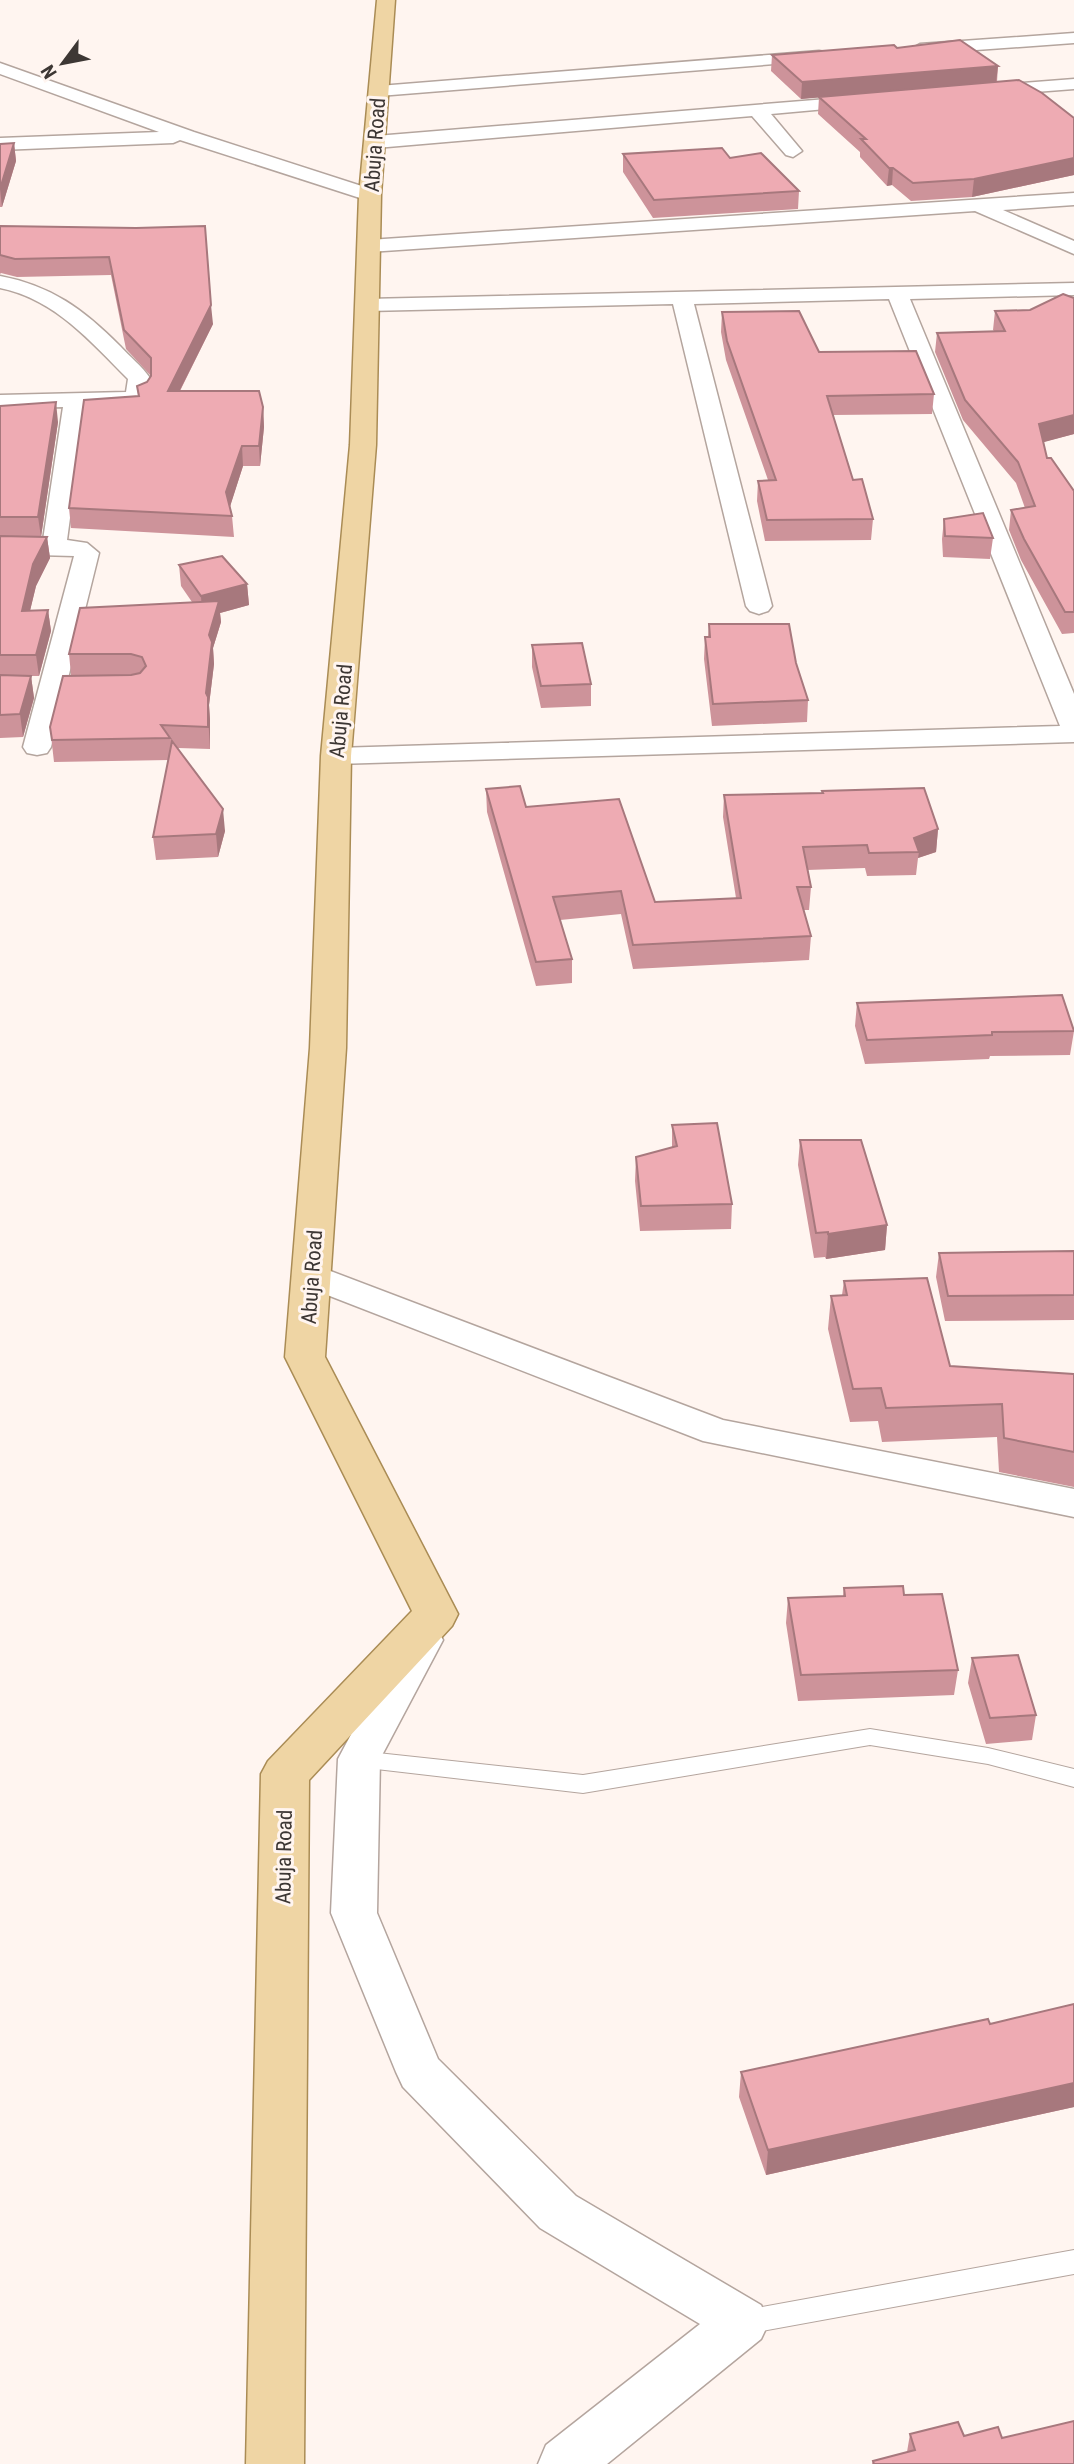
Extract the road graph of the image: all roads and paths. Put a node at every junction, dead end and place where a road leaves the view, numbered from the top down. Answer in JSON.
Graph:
{"nodes":[{"id":1,"x":386,"y":0,"type":"edge"},
{"id":2,"x":1074,"y":38,"type":"edge"},
{"id":3,"x":901,"y":50,"type":"edge"},
{"id":4,"x":834,"y":55,"type":"edge"},
{"id":5,"x":0,"y":68,"type":"edge"},
{"id":6,"x":1073,"y":85,"type":"edge"},
{"id":7,"x":379,"y":91,"type":"junction"},
{"id":8,"x":966,"y":93,"type":"edge"},
{"id":9,"x":887,"y":100,"type":"edge"},
{"id":10,"x":757,"y":110,"type":"junction"},
{"id":11,"x":187,"y":136,"type":"junction"},
{"id":12,"x":376,"y":142,"type":"junction"},
{"id":13,"x":0,"y":144,"type":"edge"},
{"id":14,"x":793,"y":151,"type":"dead end"},
{"id":15,"x":370,"y":195,"type":"junction"},
{"id":16,"x":1074,"y":199,"type":"edge"},
{"id":17,"x":1017,"y":203,"type":"junction"},
{"id":18,"x":978,"y":205,"type":"junction"},
{"id":19,"x":1065,"y":218,"type":"dead end"},
{"id":20,"x":369,"y":246,"type":"junction"},
{"id":21,"x":1074,"y":248,"type":"edge"},
{"id":22,"x":0,"y":282,"type":"edge"},
{"id":23,"x":1074,"y":289,"type":"edge"},
{"id":24,"x":898,"y":295,"type":"junction"},
{"id":25,"x":682,"y":298,"type":"junction"},
{"id":26,"x":367,"y":305,"type":"junction"},
{"id":27,"x":75,"y":401,"type":"junction"},
{"id":28,"x":0,"y":402,"type":"edge"},
{"id":29,"x":0,"y":418,"type":"edge"},
{"id":30,"x":0,"y":547,"type":"edge"},
{"id":31,"x":54,"y":547,"type":"junction"},
{"id":32,"x":759,"y":606,"type":"dead end"},
{"id":33,"x":78,"y":686,"type":"edge"},
{"id":34,"x":38,"y":687,"type":"junction"},
{"id":35,"x":1074,"y":727,"type":"edge"},
{"id":36,"x":1074,"y":734,"type":"edge"},
{"id":37,"x":37,"y":747,"type":"dead end"},
{"id":38,"x":337,"y":756,"type":"junction"},
{"id":39,"x":312,"y":1276,"type":"junction"},
{"id":40,"x":1074,"y":1503,"type":"edge"},
{"id":41,"x":436,"y":1614,"type":"junction"},
{"id":42,"x":359,"y":1759,"type":"junction"},
{"id":43,"x":1074,"y":1778,"type":"edge"},
{"id":44,"x":1074,"y":2262,"type":"edge"},
{"id":45,"x":743,"y":2322,"type":"junction"},
{"id":46,"x":275,"y":2464,"type":"edge"},
{"id":47,"x":565,"y":2464,"type":"edge"}],
"edges":[{"from":1,"to":7,"type":"main road","name":"Abuja Road"},
{"from":2,"to":3,"type":"street"},
{"from":4,"to":7,"type":"street"},
{"from":5,"to":11,"type":"street"},
{"from":6,"to":8,"type":"street"},
{"from":7,"to":12,"type":"main road","name":"Abuja Road"},
{"from":9,"to":10,"type":"street"},
{"from":10,"to":12,"type":"street"},
{"from":10,"to":14,"type":"street"},
{"from":11,"to":13,"type":"street"},
{"from":11,"to":15,"type":"street"},
{"from":12,"to":15,"type":"main road","name":"Abuja Road"},
{"from":15,"to":20,"type":"main road","name":"Abuja Road"},
{"from":16,"to":17,"type":"street"},
{"from":17,"to":18,"type":"street"},
{"from":17,"to":19,"type":"street"},
{"from":18,"to":20,"type":"street"},
{"from":18,"to":21,"type":"street"},
{"from":20,"to":26,"type":"main road","name":"Abuja Road"},
{"from":22,"to":27,"type":"street"},
{"from":23,"to":24,"type":"street"},
{"from":24,"to":25,"type":"street"},
{"from":24,"to":35,"type":"street"},
{"from":25,"to":26,"type":"street"},
{"from":25,"to":32,"type":"street"},
{"from":26,"to":38,"type":"main road","name":"Abuja Road"},
{"from":27,"to":28,"type":"street"},
{"from":27,"to":29,"type":"street"},
{"from":27,"to":31,"type":"street"},
{"from":30,"to":31,"type":"street"},
{"from":31,"to":34,"type":"street"},
{"from":33,"to":34,"type":"street"},
{"from":34,"to":37,"type":"street"},
{"from":36,"to":38,"type":"street"},
{"from":38,"to":39,"type":"main road","name":"Abuja Road"},
{"from":39,"to":40,"type":"street"},
{"from":39,"to":41,"type":"main road","name":"Abuja Road"},
{"from":41,"to":42,"type":"street"},
{"from":41,"to":46,"type":"main road","name":"Abuja Road"},
{"from":42,"to":43,"type":"lane"},
{"from":42,"to":45,"type":"street"},
{"from":44,"to":45,"type":"lane"},
{"from":45,"to":47,"type":"street"}]}
